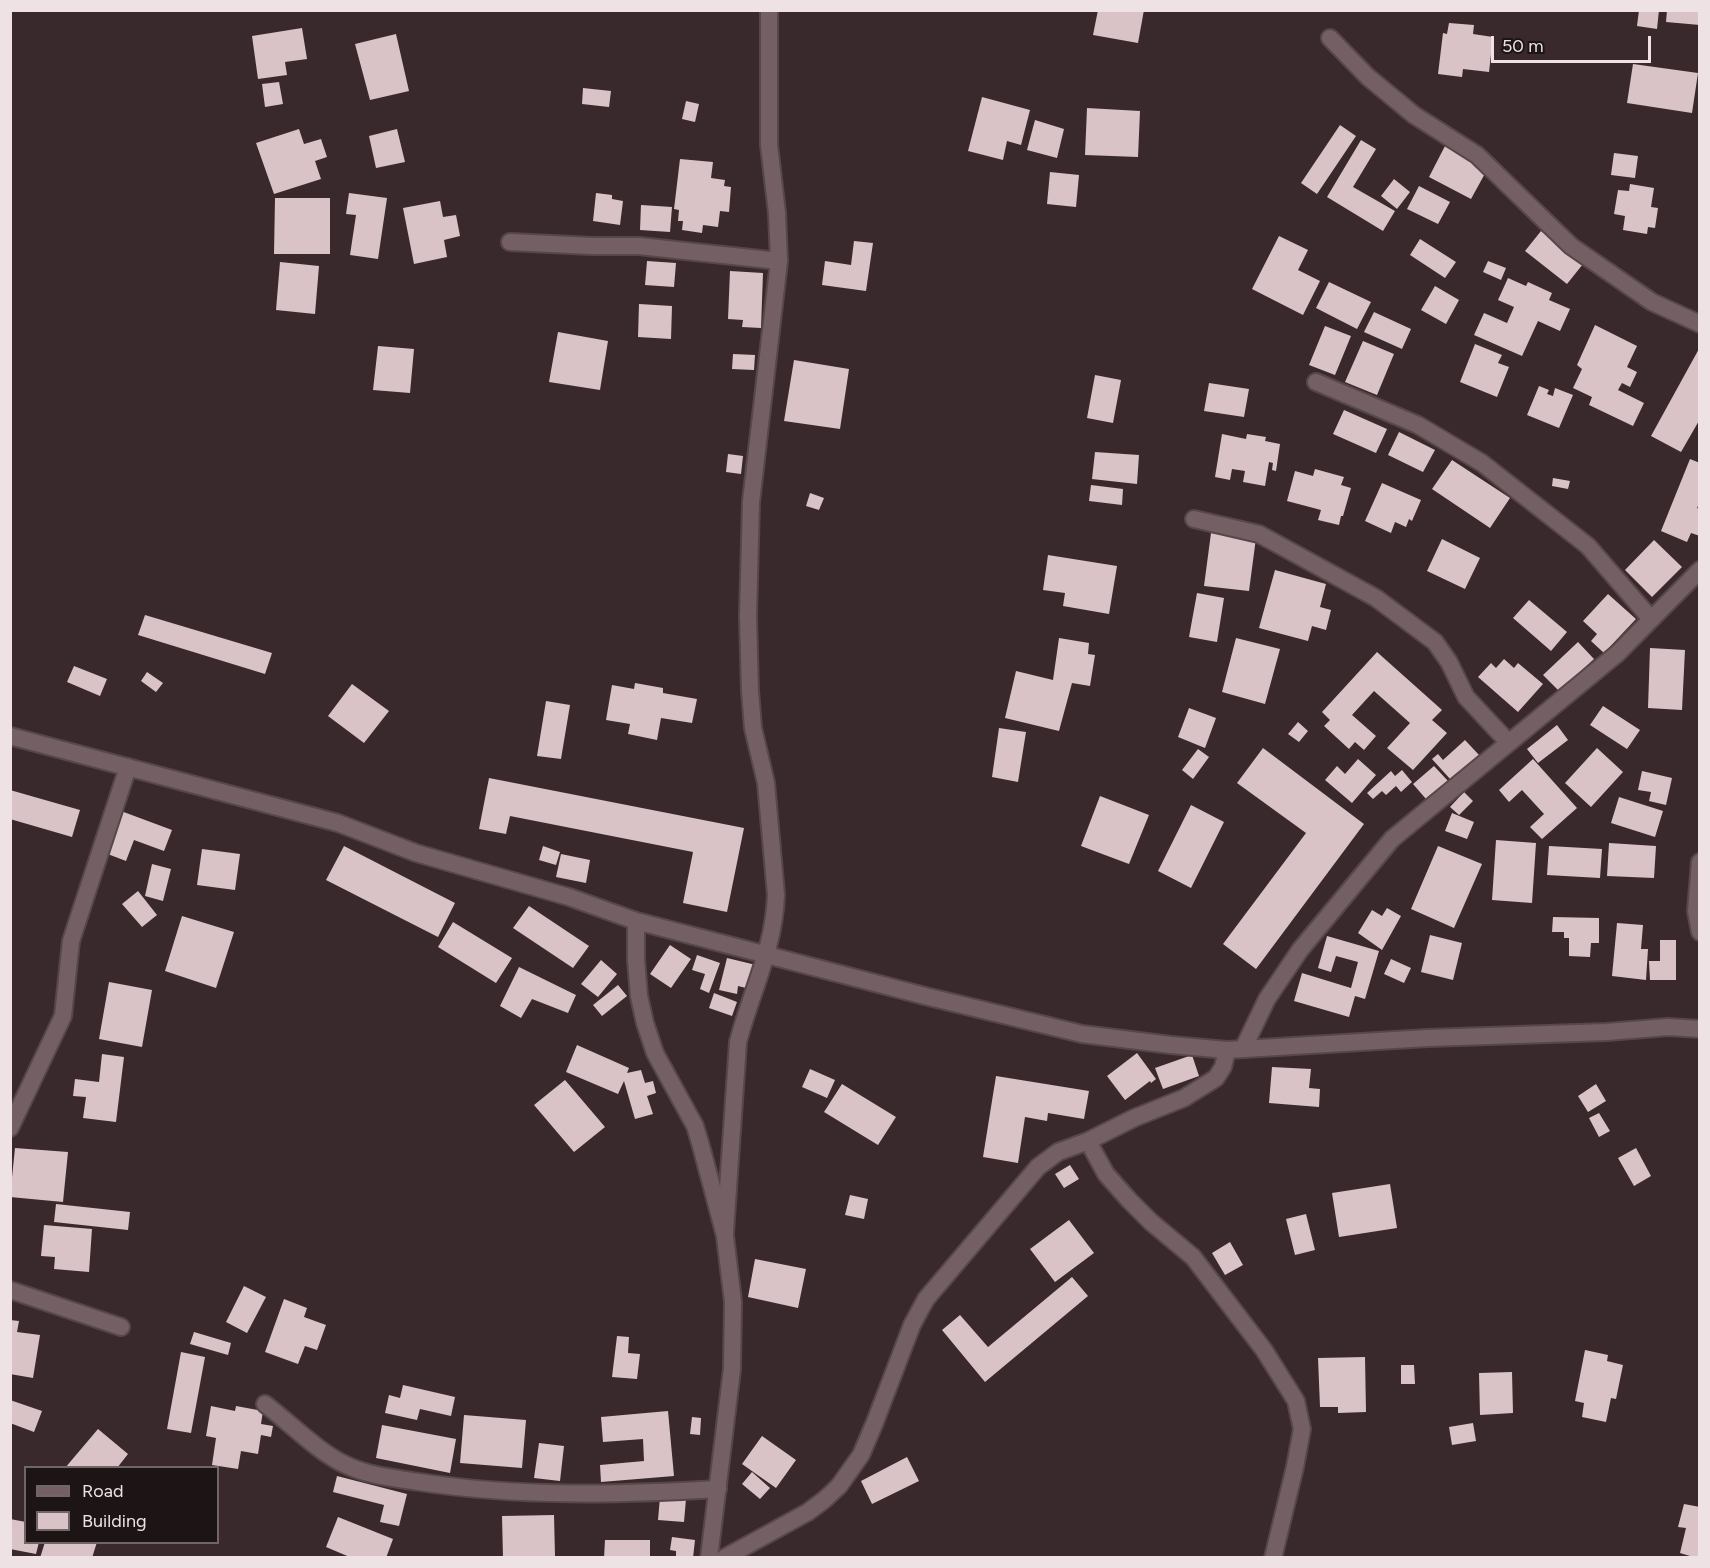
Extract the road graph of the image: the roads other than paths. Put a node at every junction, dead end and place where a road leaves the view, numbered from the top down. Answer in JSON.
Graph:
{"nodes":[{"id":1,"x":769,"y":10,"type":"edge"},
{"id":2,"x":1330,"y":38,"type":"dead end"},
{"id":3,"x":510,"y":242,"type":"dead end"},
{"id":4,"x":779,"y":261,"type":"junction"},
{"id":5,"x":1700,"y":324,"type":"edge"},
{"id":6,"x":1316,"y":382,"type":"dead end"},
{"id":7,"x":1194,"y":519,"type":"dead end"},
{"id":8,"x":1700,"y":570,"type":"edge"},
{"id":9,"x":1651,"y":619,"type":"junction"},
{"id":10,"x":10,"y":735,"type":"edge"},
{"id":11,"x":1509,"y":743,"type":"junction"},
{"id":12,"x":128,"y":767,"type":"junction"},
{"id":13,"x":1700,"y":862,"type":"edge"},
{"id":14,"x":636,"y":921,"type":"junction"},
{"id":15,"x":1700,"y":932,"type":"edge"},
{"id":16,"x":767,"y":955,"type":"junction"},
{"id":17,"x":1700,"y":1029,"type":"edge"},
{"id":18,"x":1235,"y":1049,"type":"junction"},
{"id":19,"x":10,"y":1128,"type":"edge"},
{"id":20,"x":1088,"y":1141,"type":"junction"},
{"id":21,"x":725,"y":1236,"type":"junction"},
{"id":22,"x":10,"y":1290,"type":"edge"},
{"id":23,"x":121,"y":1327,"type":"dead end"},
{"id":24,"x":265,"y":1404,"type":"dead end"},
{"id":25,"x":718,"y":1489,"type":"junction"},
{"id":26,"x":709,"y":1557,"type":"edge"},
{"id":27,"x":724,"y":1557,"type":"edge"},
{"id":28,"x":1274,"y":1557,"type":"edge"}],
"edges":[{"from":1,"to":4,"type":"street"},
{"from":2,"to":5,"type":"street"},
{"from":3,"to":4,"type":"street"},
{"from":4,"to":16,"type":"street"},
{"from":6,"to":9,"type":"street"},
{"from":7,"to":11,"type":"street"},
{"from":8,"to":9,"type":"street"},
{"from":9,"to":11,"type":"street"},
{"from":10,"to":12,"type":"street"},
{"from":11,"to":18,"type":"street"},
{"from":12,"to":14,"type":"street"},
{"from":12,"to":19,"type":"street"},
{"from":13,"to":15,"type":"street"},
{"from":14,"to":16,"type":"street"},
{"from":14,"to":21,"type":"street"},
{"from":16,"to":18,"type":"street"},
{"from":16,"to":21,"type":"street"},
{"from":17,"to":18,"type":"street"},
{"from":18,"to":20,"type":"street"},
{"from":20,"to":27,"type":"street"},
{"from":20,"to":28,"type":"street"},
{"from":21,"to":25,"type":"street"},
{"from":22,"to":23,"type":"street"},
{"from":24,"to":25,"type":"street"},
{"from":25,"to":26,"type":"street"}]}
